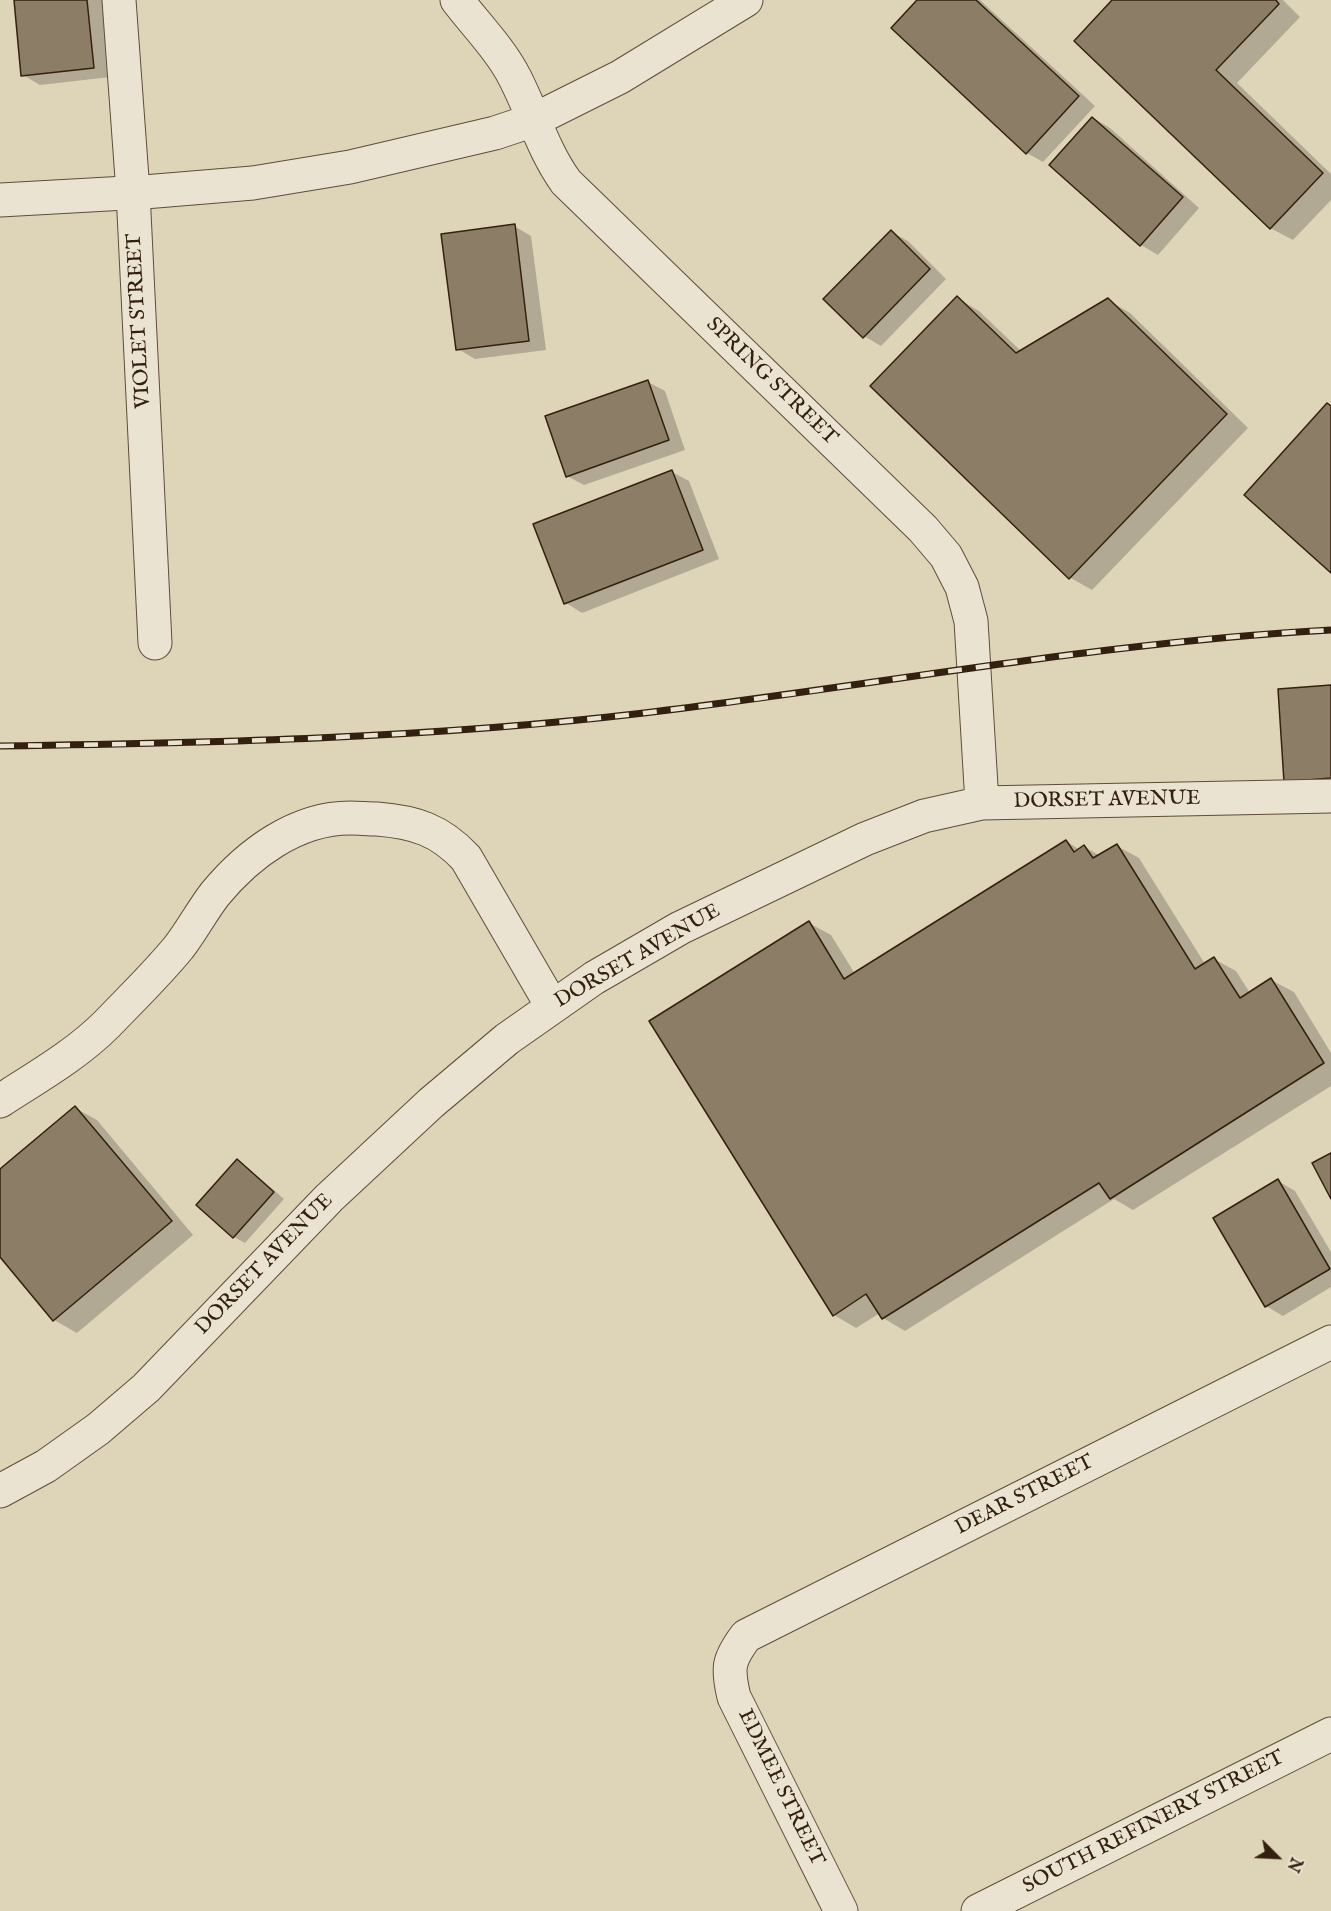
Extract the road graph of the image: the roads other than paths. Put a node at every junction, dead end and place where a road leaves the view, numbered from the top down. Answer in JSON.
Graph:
{"nodes":[{"id":1,"x":119,"y":0,"type":"edge"},
{"id":2,"x":456,"y":0,"type":"edge"},
{"id":3,"x":746,"y":0,"type":"edge"},
{"id":4,"x":534,"y":120,"type":"junction"},
{"id":5,"x":133,"y":192,"type":"junction"},
{"id":6,"x":0,"y":200,"type":"edge"},
{"id":7,"x":155,"y":643,"type":"dead end"},
{"id":8,"x":1331,"y":796,"type":"edge"},
{"id":9,"x":982,"y":803,"type":"junction"},
{"id":10,"x":552,"y":1006,"type":"junction"},
{"id":11,"x":0,"y":1101,"type":"edge"},
{"id":12,"x":1331,"y":1342,"type":"edge"},
{"id":13,"x":0,"y":1491,"type":"edge"},
{"id":14,"x":730,"y":1662,"type":"joint"},
{"id":15,"x":1331,"y":1734,"type":"edge"},
{"id":16,"x":841,"y":1911,"type":"edge"},
{"id":17,"x":978,"y":1911,"type":"edge"}],
"edges":[{"from":1,"to":5,"type":"street","name":"VIOLET STREET"},
{"from":2,"to":4,"type":"street","name":"SPRING STREET"},
{"from":3,"to":4,"type":"street"},
{"from":4,"to":5,"type":"street"},
{"from":4,"to":9,"type":"street","name":"SPRING STREET"},
{"from":5,"to":6,"type":"street"},
{"from":5,"to":7,"type":"street","name":"VIOLET STREET"},
{"from":8,"to":9,"type":"street","name":"DORSET AVENUE"},
{"from":9,"to":10,"type":"street","name":"DORSET AVENUE"},
{"from":10,"to":11,"type":"street"},
{"from":10,"to":13,"type":"street","name":"DORSET AVENUE"},
{"from":12,"to":14,"type":"street","name":"DEAR STREET"},
{"from":14,"to":16,"type":"street","name":"EDMEE STREET"},
{"from":15,"to":17,"type":"street","name":"SOUTH REFINERY STREET"}]}
